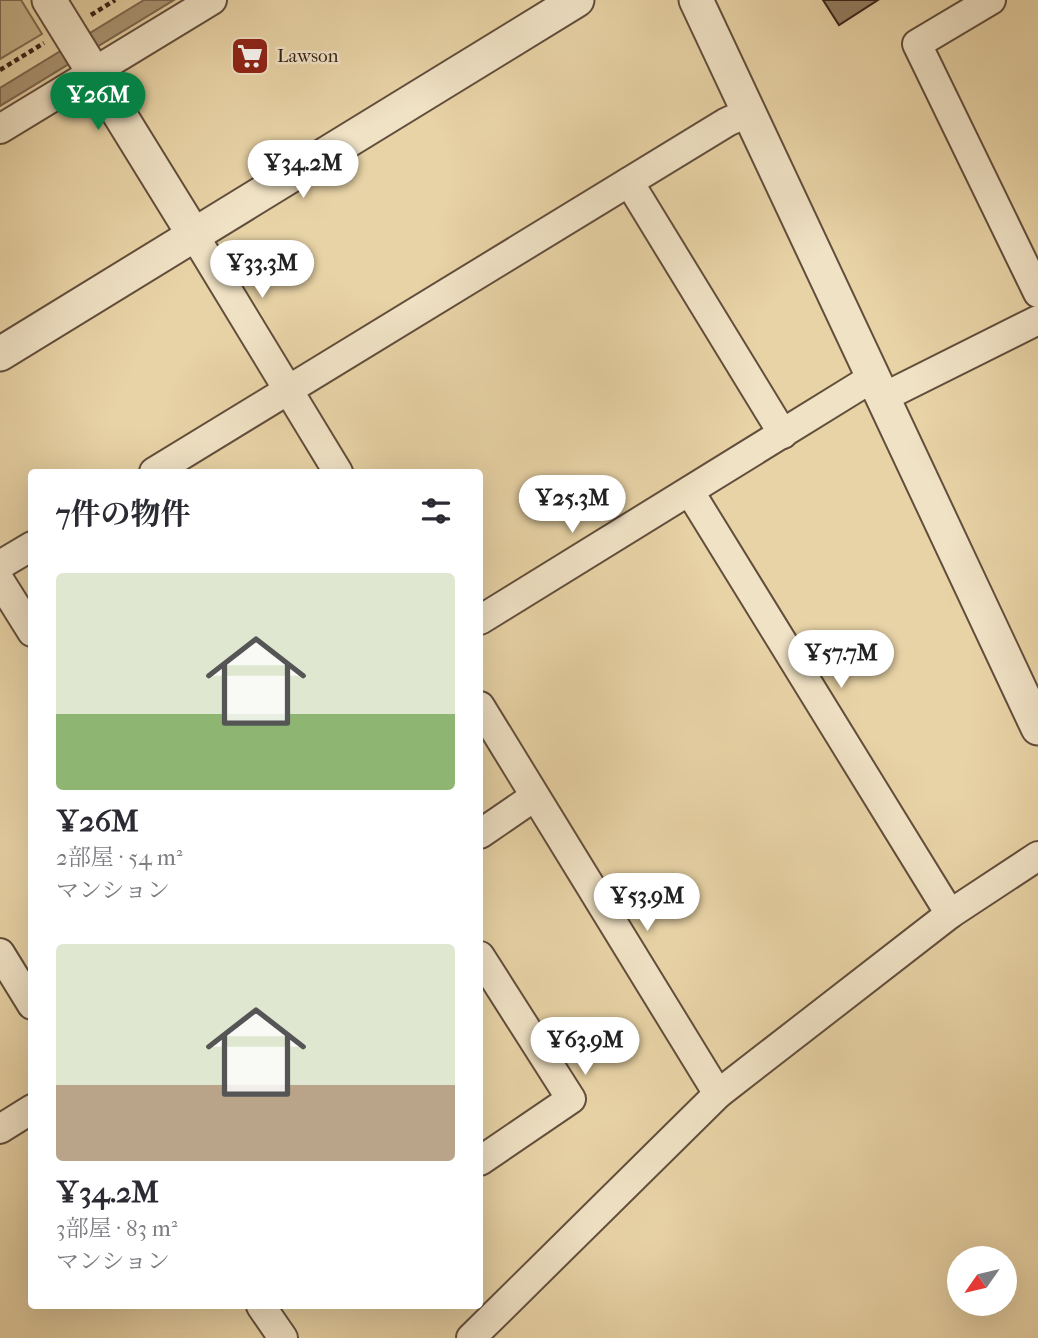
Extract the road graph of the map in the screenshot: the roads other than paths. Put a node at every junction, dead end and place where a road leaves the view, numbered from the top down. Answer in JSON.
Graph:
{"nodes":[{"id":1,"x":49,"y":0,"type":"edge"},
{"id":2,"x":212,"y":0,"type":"edge"},
{"id":3,"x":577,"y":0,"type":"edge"},
{"id":4,"x":696,"y":0,"type":"edge"},
{"id":5,"x":991,"y":0,"type":"edge"},
{"id":6,"x":93,"y":72,"type":"junction"},
{"id":7,"x":747,"y":113,"type":"junction"},
{"id":8,"x":0,"y":129,"type":"edge"},
{"id":9,"x":629,"y":182,"type":"junction"},
{"id":10,"x":194,"y":235,"type":"junction"},
{"id":11,"x":1038,"y":293,"type":"edge"},
{"id":12,"x":1038,"y":320,"type":"edge"},
{"id":13,"x":0,"y":354,"type":"edge"},
{"id":14,"x":877,"y":388,"type":"junction"},
{"id":15,"x":288,"y":391,"type":"junction"},
{"id":16,"x":783,"y":434,"type":"junction"},
{"id":17,"x":160,"y":469,"type":"edge"},
{"id":18,"x":336,"y":469,"type":"edge"},
{"id":19,"x":690,"y":492,"type":"junction"},
{"id":20,"x":28,"y":548,"type":"edge"},
{"id":21,"x":0,"y":565,"type":"edge"},
{"id":22,"x":0,"y":581,"type":"edge"},
{"id":23,"x":483,"y":618,"type":"edge"},
{"id":24,"x":28,"y":626,"type":"edge"},
{"id":25,"x":483,"y":711,"type":"edge"},
{"id":26,"x":1038,"y":728,"type":"edge"},
{"id":27,"x":534,"y":797,"type":"junction"},
{"id":28,"x":483,"y":832,"type":"edge"},
{"id":29,"x":1038,"y":856,"type":"edge"},
{"id":30,"x":950,"y":914,"type":"junction"},
{"id":31,"x":0,"y":953,"type":"edge"},
{"id":32,"x":483,"y":961,"type":"edge"},
{"id":33,"x":28,"y":998,"type":"edge"},
{"id":34,"x":718,"y":1094,"type":"junction"},
{"id":35,"x":28,"y":1112,"type":"edge"},
{"id":36,"x":0,"y":1129,"type":"edge"},
{"id":37,"x":483,"y":1159,"type":"edge"},
{"id":38,"x":265,"y":1309,"type":"edge"},
{"id":39,"x":283,"y":1338,"type":"edge"},
{"id":40,"x":471,"y":1338,"type":"edge"}],
"edges":[{"from":1,"to":6,"type":"street"},
{"from":2,"to":6,"type":"street"},
{"from":3,"to":10,"type":"street"},
{"from":4,"to":7,"type":"street"},
{"from":5,"to":11,"type":"street"},
{"from":6,"to":8,"type":"street"},
{"from":6,"to":10,"type":"street"},
{"from":7,"to":9,"type":"street"},
{"from":7,"to":14,"type":"street"},
{"from":9,"to":15,"type":"street"},
{"from":9,"to":16,"type":"street"},
{"from":10,"to":13,"type":"street"},
{"from":10,"to":15,"type":"street"},
{"from":12,"to":14,"type":"street"},
{"from":14,"to":16,"type":"street"},
{"from":14,"to":26,"type":"street"},
{"from":15,"to":17,"type":"street"},
{"from":15,"to":18,"type":"street"},
{"from":16,"to":19,"type":"street"},
{"from":19,"to":23,"type":"street"},
{"from":19,"to":30,"type":"street"},
{"from":20,"to":21,"type":"street"},
{"from":22,"to":24,"type":"street"},
{"from":25,"to":27,"type":"street"},
{"from":27,"to":28,"type":"street"},
{"from":27,"to":34,"type":"street"},
{"from":29,"to":30,"type":"street"},
{"from":30,"to":34,"type":"street"},
{"from":31,"to":33,"type":"street"},
{"from":32,"to":37,"type":"street"},
{"from":34,"to":40,"type":"street"},
{"from":35,"to":36,"type":"street"},
{"from":38,"to":39,"type":"street"}]}
